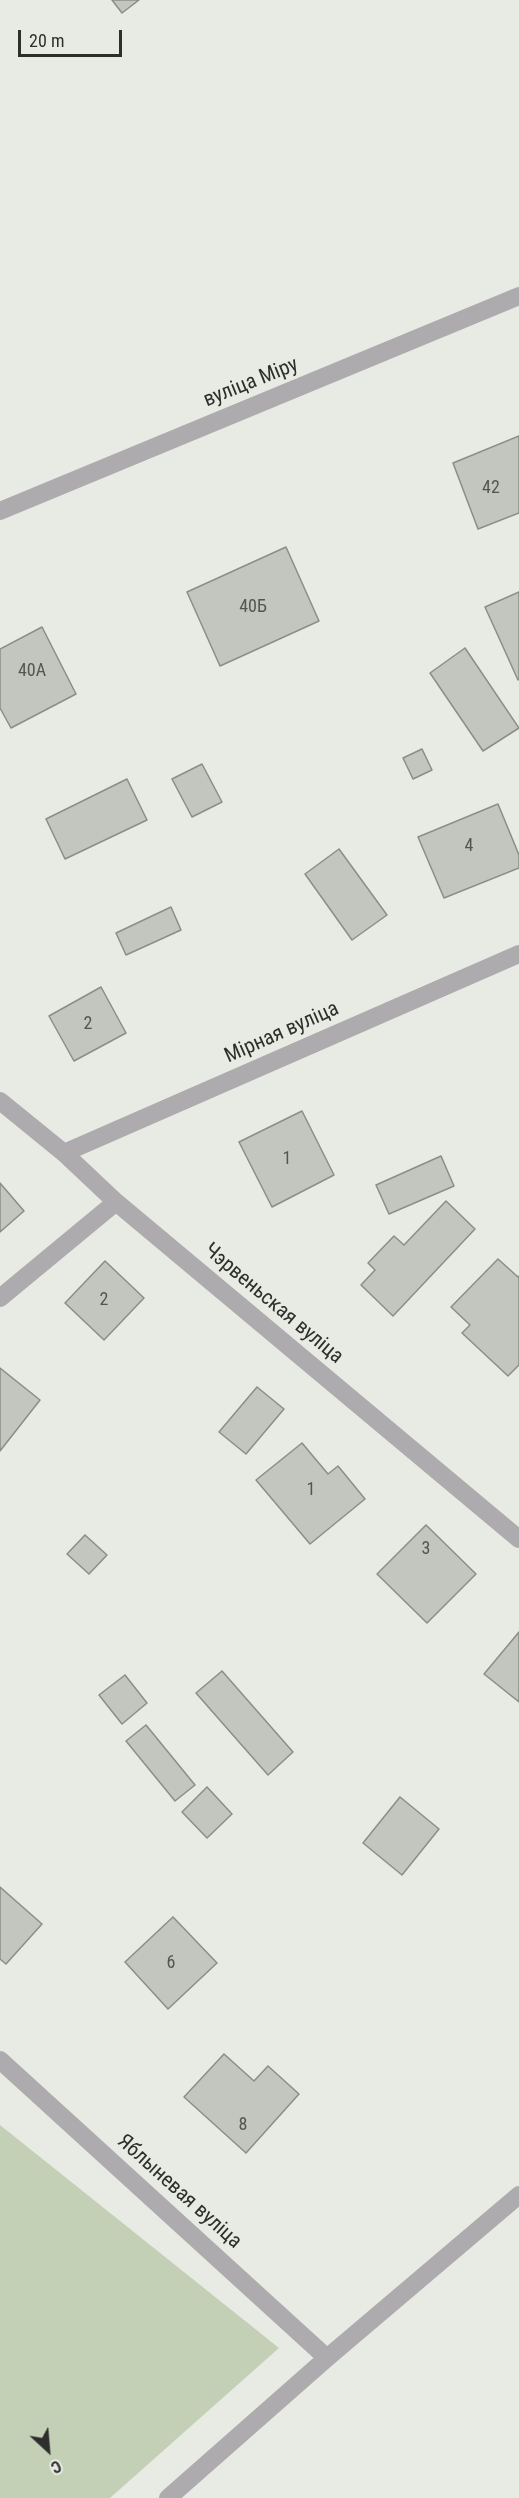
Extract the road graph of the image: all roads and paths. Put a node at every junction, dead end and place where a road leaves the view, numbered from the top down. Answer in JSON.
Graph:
{"nodes":[{"id":1,"x":519,"y":296,"type":"edge"},
{"id":2,"x":0,"y":511,"type":"edge"},
{"id":3,"x":519,"y":954,"type":"edge"},
{"id":4,"x":0,"y":1101,"type":"edge"},
{"id":5,"x":63,"y":1153,"type":"junction"},
{"id":6,"x":116,"y":1202,"type":"junction"},
{"id":7,"x":0,"y":1298,"type":"edge"},
{"id":8,"x":519,"y":1539,"type":"edge"},
{"id":9,"x":3,"y":2068,"type":"edge"},
{"id":10,"x":519,"y":2195,"type":"edge"},
{"id":11,"x":327,"y":2358,"type":"junction"},
{"id":12,"x":168,"y":2498,"type":"edge"}],
"edges":[{"from":1,"to":2,"type":"street","name":"вуліца Міру"},
{"from":3,"to":5,"type":"street","name":"Мірная вуліца"},
{"from":4,"to":5,"type":"street","name":"Чэрвеньская вуліца"},
{"from":5,"to":6,"type":"street","name":"Чэрвеньская вуліца"},
{"from":6,"to":7,"type":"street"},
{"from":6,"to":8,"type":"street","name":"Чэрвеньская вуліца"},
{"from":9,"to":11,"type":"street","name":"Яблыневая вуліца"},
{"from":10,"to":11,"type":"street"},
{"from":11,"to":12,"type":"street"}]}
